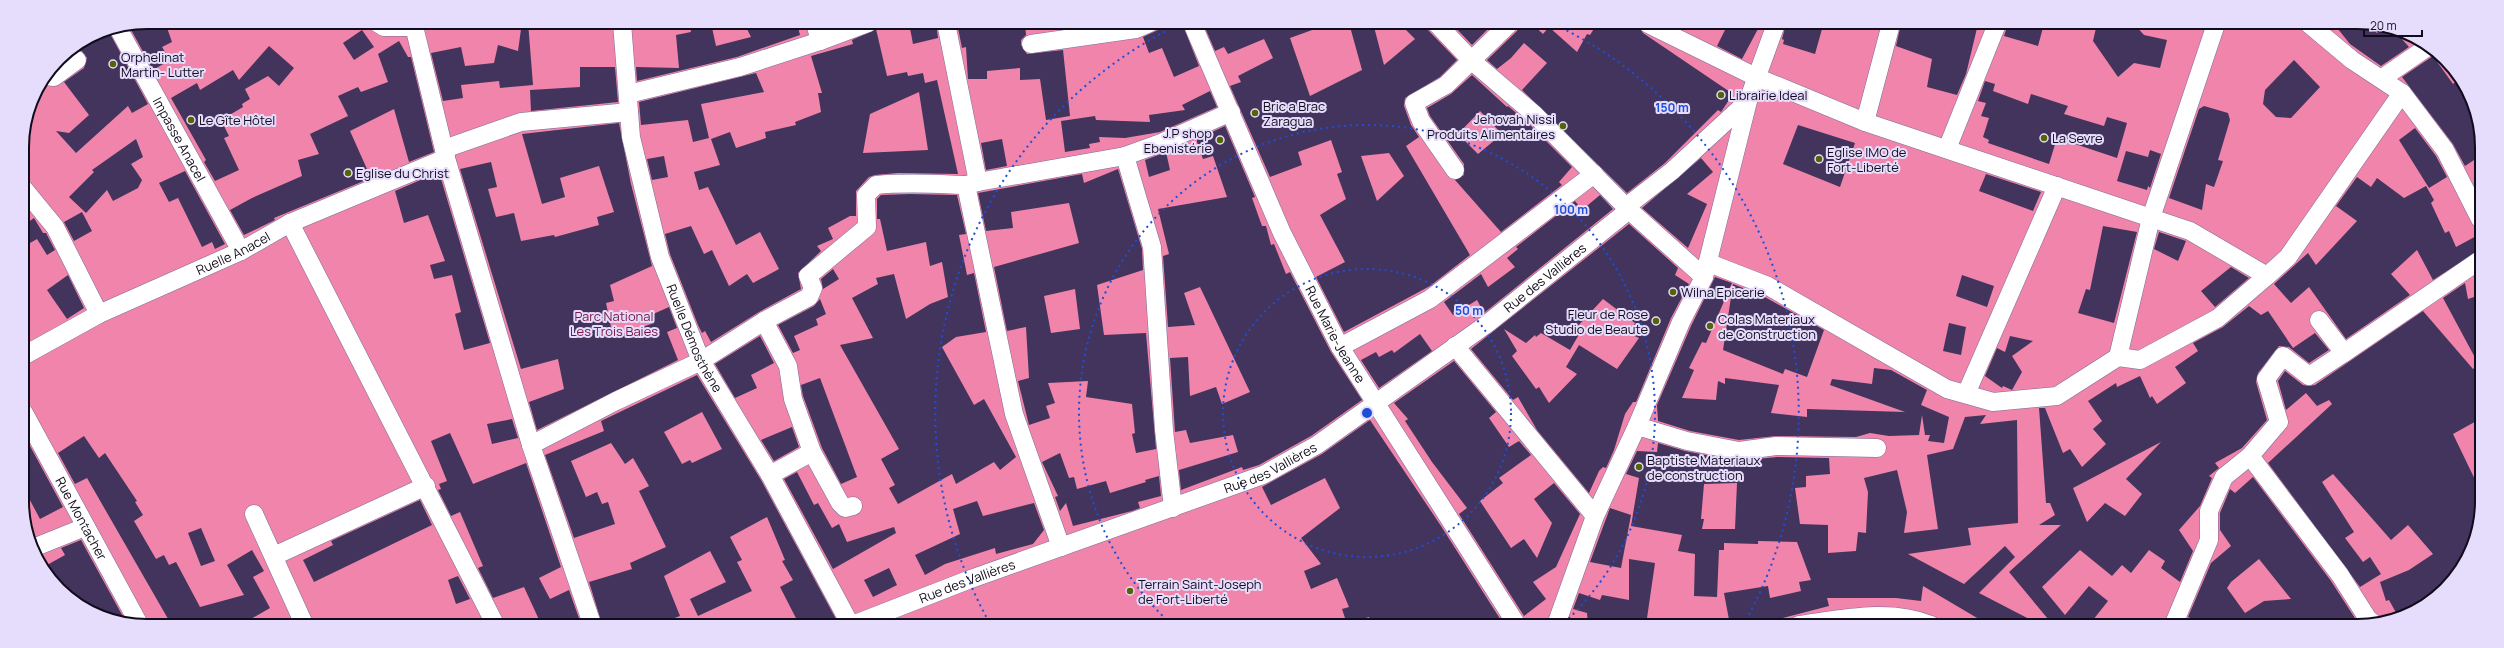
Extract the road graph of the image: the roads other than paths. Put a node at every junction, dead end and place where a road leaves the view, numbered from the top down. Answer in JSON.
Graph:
{"nodes":[{"id":1,"x":415,"y":29,"type":"edge"},
{"id":2,"x":623,"y":29,"type":"edge"},
{"id":3,"x":817,"y":29,"type":"edge"},
{"id":4,"x":852,"y":29,"type":"edge"},
{"id":5,"x":947,"y":29,"type":"edge"},
{"id":6,"x":1136,"y":29,"type":"edge"},
{"id":7,"x":1195,"y":29,"type":"edge"},
{"id":8,"x":1442,"y":29,"type":"edge"},
{"id":9,"x":1505,"y":29,"type":"edge"},
{"id":10,"x":1658,"y":29,"type":"edge"},
{"id":11,"x":1774,"y":29,"type":"edge"},
{"id":12,"x":1890,"y":29,"type":"edge"},
{"id":13,"x":1995,"y":29,"type":"edge"},
{"id":14,"x":2214,"y":29,"type":"edge"},
{"id":15,"x":2317,"y":29,"type":"edge"},
{"id":16,"x":120,"y":32,"type":"edge"},
{"id":17,"x":820,"y":41,"type":"junction"},
{"id":18,"x":1030,"y":44,"type":"dead end"},
{"id":19,"x":2424,"y":50,"type":"edge"},
{"id":20,"x":77,"y":60,"type":"dead end"},
{"id":21,"x":1472,"y":61,"type":"junction"},
{"id":22,"x":52,"y":77,"type":"edge"},
{"id":23,"x":1756,"y":77,"type":"junction"},
{"id":24,"x":2381,"y":79,"type":"junction"},
{"id":25,"x":2402,"y":93,"type":"junction"},
{"id":26,"x":628,"y":94,"type":"junction"},
{"id":27,"x":1748,"y":101,"type":"junction"},
{"id":28,"x":629,"y":112,"type":"junction"},
{"id":29,"x":1231,"y":112,"type":"junction"},
{"id":30,"x":1866,"y":122,"type":"junction"},
{"id":31,"x":1947,"y":149,"type":"junction"},
{"id":32,"x":445,"y":154,"type":"junction"},
{"id":33,"x":1125,"y":156,"type":"junction"},
{"id":34,"x":1455,"y":170,"type":"dead end"},
{"id":35,"x":1594,"y":174,"type":"junction"},
{"id":36,"x":972,"y":183,"type":"junction"},
{"id":37,"x":2057,"y":186,"type":"junction"},
{"id":38,"x":29,"y":196,"type":"edge"},
{"id":39,"x":1628,"y":208,"type":"junction"},
{"id":40,"x":2475,"y":209,"type":"edge"},
{"id":41,"x":2151,"y":218,"type":"junction"},
{"id":42,"x":290,"y":223,"type":"junction"},
{"id":43,"x":241,"y":251,"type":"junction"},
{"id":44,"x":2475,"y":263,"type":"edge"},
{"id":45,"x":1706,"y":270,"type":"junction"},
{"id":46,"x":2267,"y":276,"type":"junction"},
{"id":47,"x":99,"y":314,"type":"junction"},
{"id":48,"x":2319,"y":320,"type":"dead end"},
{"id":49,"x":764,"y":321,"type":"junction"},
{"id":50,"x":1455,"y":346,"type":"junction"},
{"id":51,"x":1340,"y":347,"type":"junction"},
{"id":52,"x":29,"y":353,"type":"edge"},
{"id":53,"x":2344,"y":353,"type":"junction"},
{"id":54,"x":2118,"y":357,"type":"junction"},
{"id":55,"x":701,"y":361,"type":"junction"},
{"id":56,"x":1966,"y":394,"type":"junction"},
{"id":57,"x":1374,"y":403,"type":"junction"},
{"id":58,"x":29,"y":422,"type":"edge"},
{"id":59,"x":1637,"y":426,"type":"junction"},
{"id":60,"x":531,"y":445,"type":"junction"},
{"id":61,"x":1877,"y":448,"type":"dead end"},
{"id":62,"x":812,"y":452,"type":"junction"},
{"id":63,"x":2250,"y":456,"type":"junction"},
{"id":64,"x":770,"y":476,"type":"junction"},
{"id":65,"x":426,"y":486,"type":"junction"},
{"id":66,"x":854,"y":506,"type":"dead end"},
{"id":67,"x":1173,"y":508,"type":"junction"},
{"id":68,"x":254,"y":514,"type":"dead end"},
{"id":69,"x":1595,"y":516,"type":"junction"},
{"id":70,"x":84,"y":527,"type":"junction"},
{"id":71,"x":38,"y":546,"type":"edge"},
{"id":72,"x":1061,"y":547,"type":"junction"},
{"id":73,"x":274,"y":556,"type":"junction"},
{"id":74,"x":136,"y":618,"type":"edge"},
{"id":75,"x":302,"y":619,"type":"edge"},
{"id":76,"x":492,"y":619,"type":"edge"},
{"id":77,"x":590,"y":619,"type":"edge"},
{"id":78,"x":847,"y":619,"type":"edge"},
{"id":79,"x":868,"y":619,"type":"edge"},
{"id":80,"x":1513,"y":619,"type":"edge"},
{"id":81,"x":1558,"y":619,"type":"edge"},
{"id":82,"x":1849,"y":619,"type":"edge"},
{"id":83,"x":1908,"y":619,"type":"edge"},
{"id":84,"x":2176,"y":619,"type":"edge"},
{"id":85,"x":2368,"y":619,"type":"edge"}],
"edges":[{"from":1,"to":32,"type":"street"},
{"from":2,"to":26,"type":"street","name":"Ruelle Démosthène"},
{"from":3,"to":17,"type":"street"},
{"from":4,"to":17,"type":"street"},
{"from":5,"to":36,"type":"street"},
{"from":6,"to":18,"type":"street"},
{"from":7,"to":29,"type":"street","name":"Rue Marie-Jeanne"},
{"from":8,"to":21,"type":"street"},
{"from":9,"to":21,"type":"street"},
{"from":10,"to":23,"type":"street"},
{"from":11,"to":23,"type":"street"},
{"from":12,"to":30,"type":"street"},
{"from":13,"to":31,"type":"street"},
{"from":14,"to":41,"type":"street"},
{"from":15,"to":24,"type":"street"},
{"from":16,"to":43,"type":"street","name":"Impasse Anacel"},
{"from":17,"to":26,"type":"street"},
{"from":19,"to":24,"type":"street"},
{"from":20,"to":22,"type":"street"},
{"from":21,"to":34,"type":"street"},
{"from":21,"to":35,"type":"street"},
{"from":23,"to":27,"type":"street"},
{"from":23,"to":30,"type":"street"},
{"from":24,"to":25,"type":"street"},
{"from":25,"to":40,"type":"street"},
{"from":25,"to":46,"type":"street"},
{"from":26,"to":28,"type":"street","name":"Ruelle Démosthène"},
{"from":27,"to":39,"type":"street","name":"Rue des Vallières"},
{"from":27,"to":45,"type":"street"},
{"from":28,"to":32,"type":"street","name":"Ruelle Anacel"},
{"from":28,"to":55,"type":"street","name":"Ruelle Démosthène"},
{"from":29,"to":33,"type":"street"},
{"from":29,"to":51,"type":"street","name":"Rue Marie-Jeanne"},
{"from":30,"to":31,"type":"street"},
{"from":31,"to":37,"type":"street"},
{"from":32,"to":42,"type":"street","name":"Ruelle Anacel"},
{"from":32,"to":60,"type":"street"},
{"from":33,"to":36,"type":"street"},
{"from":33,"to":67,"type":"street"},
{"from":35,"to":39,"type":"street"},
{"from":35,"to":51,"type":"street"},
{"from":36,"to":49,"type":"street"},
{"from":36,"to":72,"type":"street"},
{"from":37,"to":41,"type":"street"},
{"from":37,"to":56,"type":"street"},
{"from":38,"to":47,"type":"street"},
{"from":39,"to":45,"type":"street"},
{"from":39,"to":50,"type":"street","name":"Rue des Vallières"},
{"from":41,"to":46,"type":"street"},
{"from":41,"to":54,"type":"street"},
{"from":42,"to":43,"type":"street","name":"Ruelle Anacel"},
{"from":42,"to":65,"type":"street"},
{"from":43,"to":47,"type":"street","name":"Ruelle Anacel"},
{"from":44,"to":53,"type":"street"},
{"from":45,"to":56,"type":"street"},
{"from":45,"to":59,"type":"street"},
{"from":46,"to":54,"type":"street"},
{"from":47,"to":52,"type":"street","name":"Ruelle Anacel"},
{"from":48,"to":53,"type":"street"},
{"from":49,"to":55,"type":"street"},
{"from":49,"to":62,"type":"street"},
{"from":50,"to":57,"type":"street","name":"Rue des Vallières"},
{"from":50,"to":69,"type":"street"},
{"from":51,"to":57,"type":"street","name":"Rue Marie-Jeanne"},
{"from":53,"to":63,"type":"street"},
{"from":54,"to":56,"type":"street"},
{"from":55,"to":60,"type":"street"},
{"from":55,"to":64,"type":"street","name":"Ruelle Démosthène"},
{"from":57,"to":67,"type":"street","name":"Rue des Vallières"},
{"from":57,"to":80,"type":"street","name":"Rue Marie-Jeanne"},
{"from":58,"to":70,"type":"street","name":"Rue Montacher"},
{"from":59,"to":61,"type":"street"},
{"from":59,"to":69,"type":"street"},
{"from":60,"to":77,"type":"street"},
{"from":62,"to":64,"type":"street"},
{"from":62,"to":66,"type":"street"},
{"from":63,"to":84,"type":"street"},
{"from":63,"to":85,"type":"street"},
{"from":64,"to":78,"type":"street","name":"Ruelle Démosthène"},
{"from":65,"to":73,"type":"street"},
{"from":65,"to":76,"type":"street"},
{"from":67,"to":72,"type":"street","name":"Rue des Vallières"},
{"from":68,"to":73,"type":"street"},
{"from":69,"to":81,"type":"street"},
{"from":70,"to":71,"type":"street"},
{"from":70,"to":74,"type":"street","name":"Rue Montacher"},
{"from":72,"to":79,"type":"street","name":"Rue des Vallières"},
{"from":73,"to":75,"type":"street"},
{"from":82,"to":83,"type":"street"}]}
